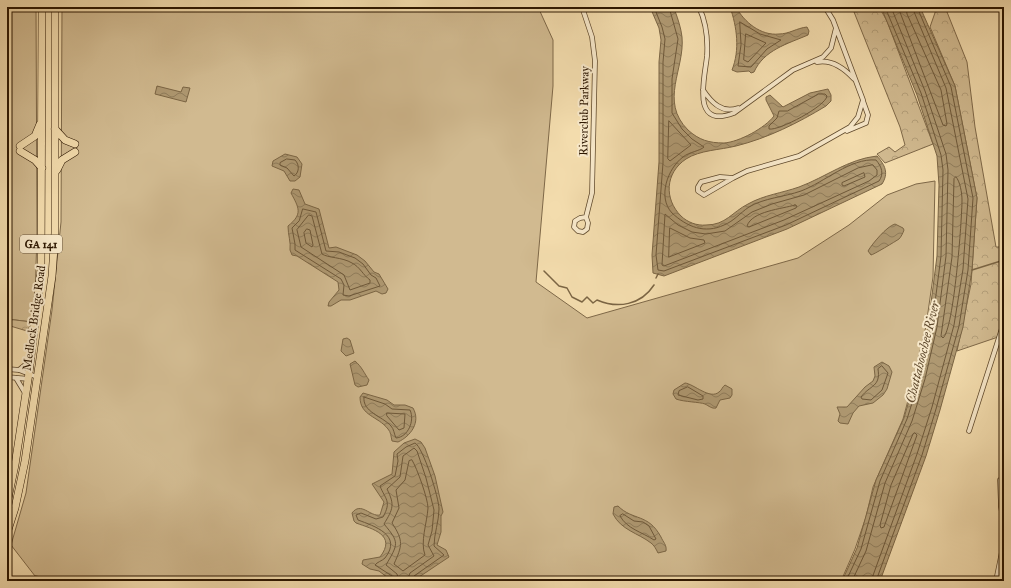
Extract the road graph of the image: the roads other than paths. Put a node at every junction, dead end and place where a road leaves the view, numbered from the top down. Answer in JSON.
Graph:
{"nodes":[{"id":1,"x":42,"y":7,"type":"edge"},
{"id":2,"x":55,"y":7,"type":"edge"},
{"id":3,"x":582,"y":7,"type":"edge"},
{"id":4,"x":699,"y":7,"type":"edge"},
{"id":5,"x":772,"y":7,"type":"edge"},
{"id":6,"x":783,"y":7,"type":"edge"},
{"id":7,"x":825,"y":7,"type":"edge"},
{"id":8,"x":836,"y":28,"type":"junction"},
{"id":9,"x":810,"y":64,"type":"junction"},
{"id":10,"x":857,"y":85,"type":"junction"},
{"id":11,"x":703,"y":90,"type":"junction"},
{"id":12,"x":863,"y":100,"type":"junction"},
{"id":13,"x":741,"y":107,"type":"junction"},
{"id":14,"x":42,"y":118,"type":"junction"},
{"id":15,"x":55,"y":129,"type":"junction"},
{"id":16,"x":842,"y":132,"type":"junction"},
{"id":17,"x":75,"y":144,"type":"dead end"},
{"id":18,"x":75,"y":152,"type":"dead end"},
{"id":19,"x":42,"y":168,"type":"junction"},
{"id":20,"x":55,"y":176,"type":"junction"},
{"id":21,"x":733,"y":178,"type":"junction"},
{"id":22,"x":586,"y":217,"type":"dead end"},
{"id":23,"x":1004,"y":322,"type":"edge"},
{"id":24,"x":31,"y":361,"type":"junction"},
{"id":25,"x":7,"y":369,"type":"edge"},
{"id":26,"x":19,"y":370,"type":"junction"},
{"id":27,"x":28,"y":376,"type":"junction"},
{"id":28,"x":7,"y":377,"type":"edge"},
{"id":29,"x":37,"y":377,"type":"junction"},
{"id":30,"x":16,"y":378,"type":"junction"},
{"id":31,"x":26,"y":394,"type":"junction"},
{"id":32,"x":969,"y":430,"type":"dead end"},
{"id":33,"x":1000,"y":480,"type":"dead end"},
{"id":34,"x":10,"y":486,"type":"edge"},
{"id":35,"x":7,"y":503,"type":"edge"},
{"id":36,"x":1004,"y":523,"type":"edge"},
{"id":37,"x":7,"y":533,"type":"edge"},
{"id":38,"x":1004,"y":542,"type":"edge"},
{"id":39,"x":996,"y":581,"type":"edge"}],
"edges":[{"from":1,"to":14,"type":"highway","name":"Medlock Bridge Road","number":"GA 141"},
{"from":2,"to":15,"type":"highway","name":"Medlock Bridge Road","number":"GA 141"},
{"from":3,"to":22,"type":"street","name":"Riverclub Parkway"},
{"from":4,"to":11,"type":"street"},
{"from":5,"to":6,"type":"street"},
{"from":7,"to":8,"type":"street"},
{"from":8,"to":9,"type":"street"},
{"from":8,"to":10,"type":"street"},
{"from":9,"to":10,"type":"street"},
{"from":9,"to":13,"type":"street"},
{"from":10,"to":12,"type":"street"},
{"from":11,"to":13,"type":"street"},
{"from":11,"to":13,"type":"street"},
{"from":12,"to":16,"type":"street"},
{"from":12,"to":16,"type":"street"},
{"from":14,"to":19,"type":"highway","name":"Medlock Bridge Road","number":"GA 141"},
{"from":14,"to":19,"type":"highway"},
{"from":15,"to":17,"type":"highway"},
{"from":15,"to":20,"type":"highway","name":"Medlock Bridge Road","number":"GA 141"},
{"from":16,"to":21,"type":"street"},
{"from":18,"to":20,"type":"highway"},
{"from":19,"to":24,"type":"highway","name":"Medlock Bridge Road","number":"GA 141"},
{"from":20,"to":29,"type":"highway","name":"Medlock Bridge Road","number":"GA 141"},
{"from":21,"to":21,"type":"street"},
{"from":23,"to":32,"type":"street"},
{"from":24,"to":26,"type":"street","name":"Medlock Bridge Road"},
{"from":24,"to":27,"type":"highway","name":"Medlock Bridge Road","number":"GA 141"},
{"from":25,"to":26,"type":"street"},
{"from":26,"to":27,"type":"street"},
{"from":27,"to":29,"type":"street"},
{"from":27,"to":30,"type":"street"},
{"from":27,"to":31,"type":"highway","name":"Medlock Bridge Road","number":"GA 141"},
{"from":28,"to":30,"type":"street"},
{"from":29,"to":37,"type":"highway","name":"Medlock Bridge Road","number":"GA 141"},
{"from":30,"to":31,"type":"street"},
{"from":31,"to":34,"type":"highway","name":"Medlock Bridge Road","number":"GA 141"},
{"from":33,"to":36,"type":"street"},
{"from":34,"to":35,"type":"highway","name":"Medlock Bridge Road","number":"GA 141"},
{"from":38,"to":39,"type":"street"}]}
